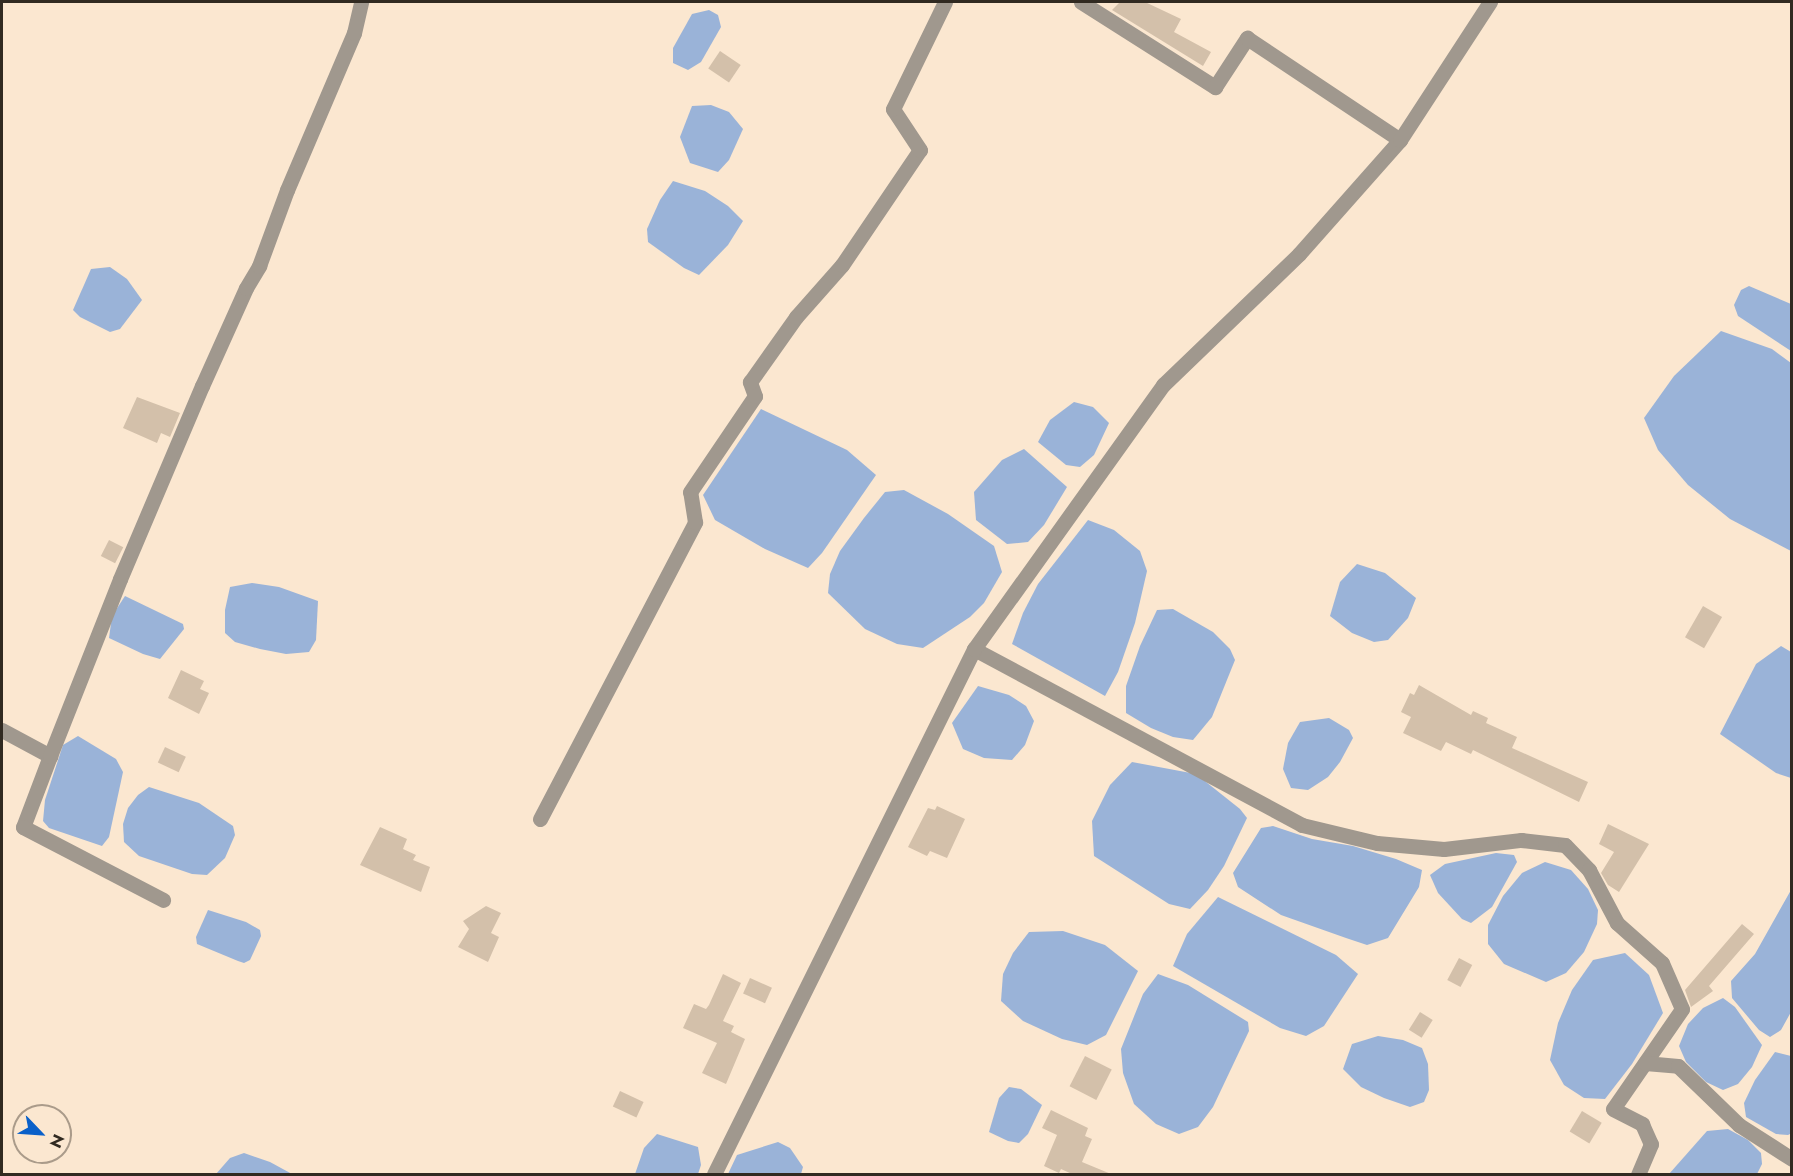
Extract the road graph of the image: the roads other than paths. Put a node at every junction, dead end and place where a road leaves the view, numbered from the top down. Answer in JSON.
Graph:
{"nodes":[{"id":1,"x":362,"y":2,"type":"edge"},
{"id":2,"x":945,"y":2,"type":"edge"},
{"id":3,"x":1080,"y":2,"type":"edge"},
{"id":4,"x":1490,"y":2,"type":"edge"},
{"id":5,"x":1400,"y":140,"type":"junction"},
{"id":6,"x":974,"y":649,"type":"junction"},
{"id":7,"x":2,"y":730,"type":"edge"},
{"id":8,"x":50,"y":756,"type":"junction"},
{"id":9,"x":540,"y":819,"type":"dead end"},
{"id":10,"x":163,"y":900,"type":"dead end"},
{"id":11,"x":1645,"y":1063,"type":"junction"},
{"id":12,"x":1791,"y":1159,"type":"edge"},
{"id":13,"x":714,"y":1174,"type":"edge"},
{"id":14,"x":1638,"y":1174,"type":"edge"}],
"edges":[{"from":1,"to":8,"type":"street"},
{"from":2,"to":9,"type":"street"},
{"from":3,"to":5,"type":"street"},
{"from":4,"to":5,"type":"street"},
{"from":5,"to":6,"type":"street"},
{"from":6,"to":11,"type":"street"},
{"from":6,"to":13,"type":"street"},
{"from":7,"to":8,"type":"street"},
{"from":8,"to":10,"type":"street"},
{"from":11,"to":12,"type":"street"},
{"from":11,"to":14,"type":"street"}]}
